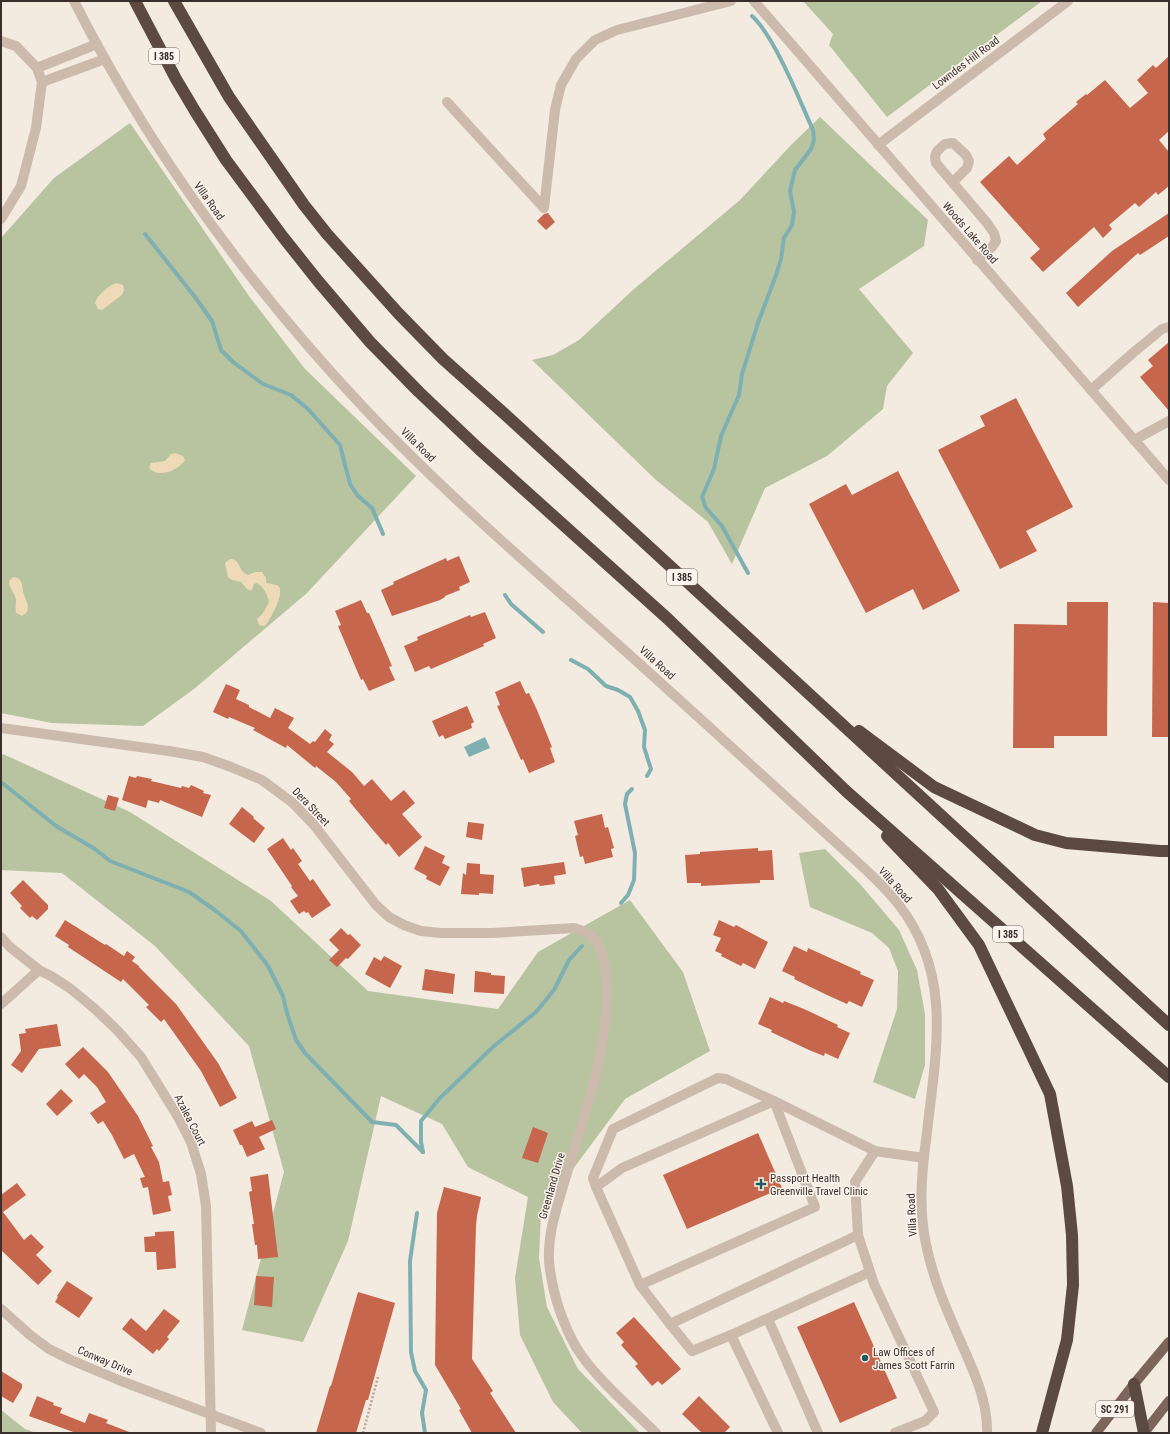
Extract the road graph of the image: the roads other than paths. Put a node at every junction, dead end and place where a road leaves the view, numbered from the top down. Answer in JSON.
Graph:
{"nodes":[{"id":1,"x":74,"y":1,"type":"edge"},
{"id":2,"x":135,"y":1,"type":"edge"},
{"id":3,"x":174,"y":1,"type":"edge"},
{"id":4,"x":731,"y":1,"type":"edge"},
{"id":5,"x":754,"y":1,"type":"edge"},
{"id":6,"x":1068,"y":1,"type":"edge"},
{"id":7,"x":1,"y":41,"type":"edge"},
{"id":8,"x":97,"y":44,"type":"junction"},
{"id":9,"x":105,"y":59,"type":"junction"},
{"id":10,"x":37,"y":68,"type":"junction"},
{"id":11,"x":42,"y":82,"type":"junction"},
{"id":12,"x":447,"y":102,"type":"dead end"},
{"id":13,"x":878,"y":145,"type":"junction"},
{"id":14,"x":953,"y":182,"type":"dead end"},
{"id":15,"x":1,"y":219,"type":"edge"},
{"id":16,"x":977,"y":260,"type":"junction"},
{"id":17,"x":1169,"y":326,"type":"edge"},
{"id":18,"x":1091,"y":390,"type":"junction"},
{"id":19,"x":1169,"y":421,"type":"edge"},
{"id":20,"x":1134,"y":440,"type":"junction"},
{"id":21,"x":1168,"y":476,"type":"edge"},
{"id":22,"x":806,"y":692,"type":"junction"},
{"id":23,"x":1,"y":728,"type":"edge"},
{"id":24,"x":846,"y":791,"type":"junction"},
{"id":25,"x":1169,"y":851,"type":"edge"},
{"id":26,"x":574,"y":928,"type":"joint"},
{"id":27,"x":1,"y":937,"type":"edge"},
{"id":28,"x":40,"y":970,"type":"junction"},
{"id":29,"x":1,"y":1004,"type":"edge"},
{"id":30,"x":1169,"y":1025,"type":"edge"},
{"id":31,"x":1169,"y":1077,"type":"edge"},
{"id":32,"x":774,"y":1101,"type":"junction"},
{"id":33,"x":875,"y":1151,"type":"junction"},
{"id":34,"x":924,"y":1158,"type":"junction"},
{"id":35,"x":596,"y":1188,"type":"junction"},
{"id":36,"x":858,"y":1235,"type":"junction"},
{"id":37,"x":870,"y":1272,"type":"junction"},
{"id":38,"x":640,"y":1285,"type":"junction"},
{"id":39,"x":1,"y":1309,"type":"edge"},
{"id":40,"x":768,"y":1319,"type":"junction"},
{"id":41,"x":670,"y":1324,"type":"junction"},
{"id":42,"x":732,"y":1335,"type":"junction"},
{"id":43,"x":1169,"y":1342,"type":"edge"},
{"id":44,"x":1134,"y":1384,"type":"junction"},
{"id":45,"x":1169,"y":1400,"type":"edge"},
{"id":46,"x":211,"y":1414,"type":"junction"},
{"id":47,"x":211,"y":1433,"type":"edge"},
{"id":48,"x":261,"y":1433,"type":"edge"},
{"id":49,"x":656,"y":1433,"type":"edge"},
{"id":50,"x":778,"y":1433,"type":"edge"},
{"id":51,"x":818,"y":1433,"type":"edge"},
{"id":52,"x":895,"y":1433,"type":"edge"},
{"id":53,"x":987,"y":1433,"type":"edge"},
{"id":54,"x":1042,"y":1433,"type":"edge"},
{"id":55,"x":1096,"y":1433,"type":"edge"},
{"id":56,"x":1144,"y":1433,"type":"edge"}],
"edges":[{"from":1,"to":8,"type":"street","name":"Villa Road"},
{"from":2,"to":24,"type":"highway","number":"I 385"},
{"from":3,"to":22,"type":"highway","number":"I 385"},
{"from":4,"to":12,"type":"street"},
{"from":5,"to":13,"type":"street","name":"Woods Lake Road"},
{"from":6,"to":13,"type":"street","name":"Lowndes Hill Road"},
{"from":7,"to":10,"type":"street"},
{"from":8,"to":9,"type":"street","name":"Villa Road"},
{"from":8,"to":10,"type":"street"},
{"from":9,"to":11,"type":"street"},
{"from":9,"to":34,"type":"street","name":"Villa Road"},
{"from":10,"to":11,"type":"street"},
{"from":11,"to":15,"type":"street"},
{"from":13,"to":16,"type":"street","name":"Woods Lake Road"},
{"from":14,"to":16,"type":"street"},
{"from":16,"to":18,"type":"street","name":"Woods Lake Road"},
{"from":17,"to":18,"type":"street"},
{"from":18,"to":20,"type":"street","name":"Woods Lake Road"},
{"from":19,"to":20,"type":"street"},
{"from":20,"to":21,"type":"street","name":"Woods Lake Road"},
{"from":22,"to":25,"type":"highway"},
{"from":22,"to":30,"type":"highway","number":"I 385"},
{"from":23,"to":26,"type":"street","name":"Dera Street"},
{"from":24,"to":31,"type":"highway","number":"I 385"},
{"from":24,"to":54,"type":"highway"},
{"from":26,"to":49,"type":"street","name":"Greenland Drive"},
{"from":27,"to":28,"type":"street","name":"Azalea Court"},
{"from":28,"to":29,"type":"street"},
{"from":28,"to":46,"type":"street","name":"Azalea Court"},
{"from":32,"to":33,"type":"street"},
{"from":32,"to":35,"type":"street"},
{"from":32,"to":35,"type":"street"},
{"from":32,"to":38,"type":"street"},
{"from":33,"to":34,"type":"street"},
{"from":33,"to":36,"type":"street"},
{"from":34,"to":53,"type":"street","name":"Villa Road"},
{"from":35,"to":38,"type":"street"},
{"from":36,"to":37,"type":"street"},
{"from":36,"to":41,"type":"street"},
{"from":37,"to":40,"type":"street"},
{"from":37,"to":52,"type":"street"},
{"from":38,"to":41,"type":"street"},
{"from":39,"to":46,"type":"street","name":"Conway Drive"},
{"from":40,"to":42,"type":"street"},
{"from":40,"to":51,"type":"street"},
{"from":41,"to":42,"type":"street"},
{"from":42,"to":50,"type":"street"},
{"from":43,"to":44,"type":"main road","number":"SC 291"},
{"from":44,"to":55,"type":"main road","number":"SC 291"},
{"from":44,"to":56,"type":"highway"},
{"from":45,"to":56,"type":"main road"},
{"from":46,"to":47,"type":"street","name":"Azalea Court"},
{"from":46,"to":48,"type":"street","name":"Conway Drive"}]}
